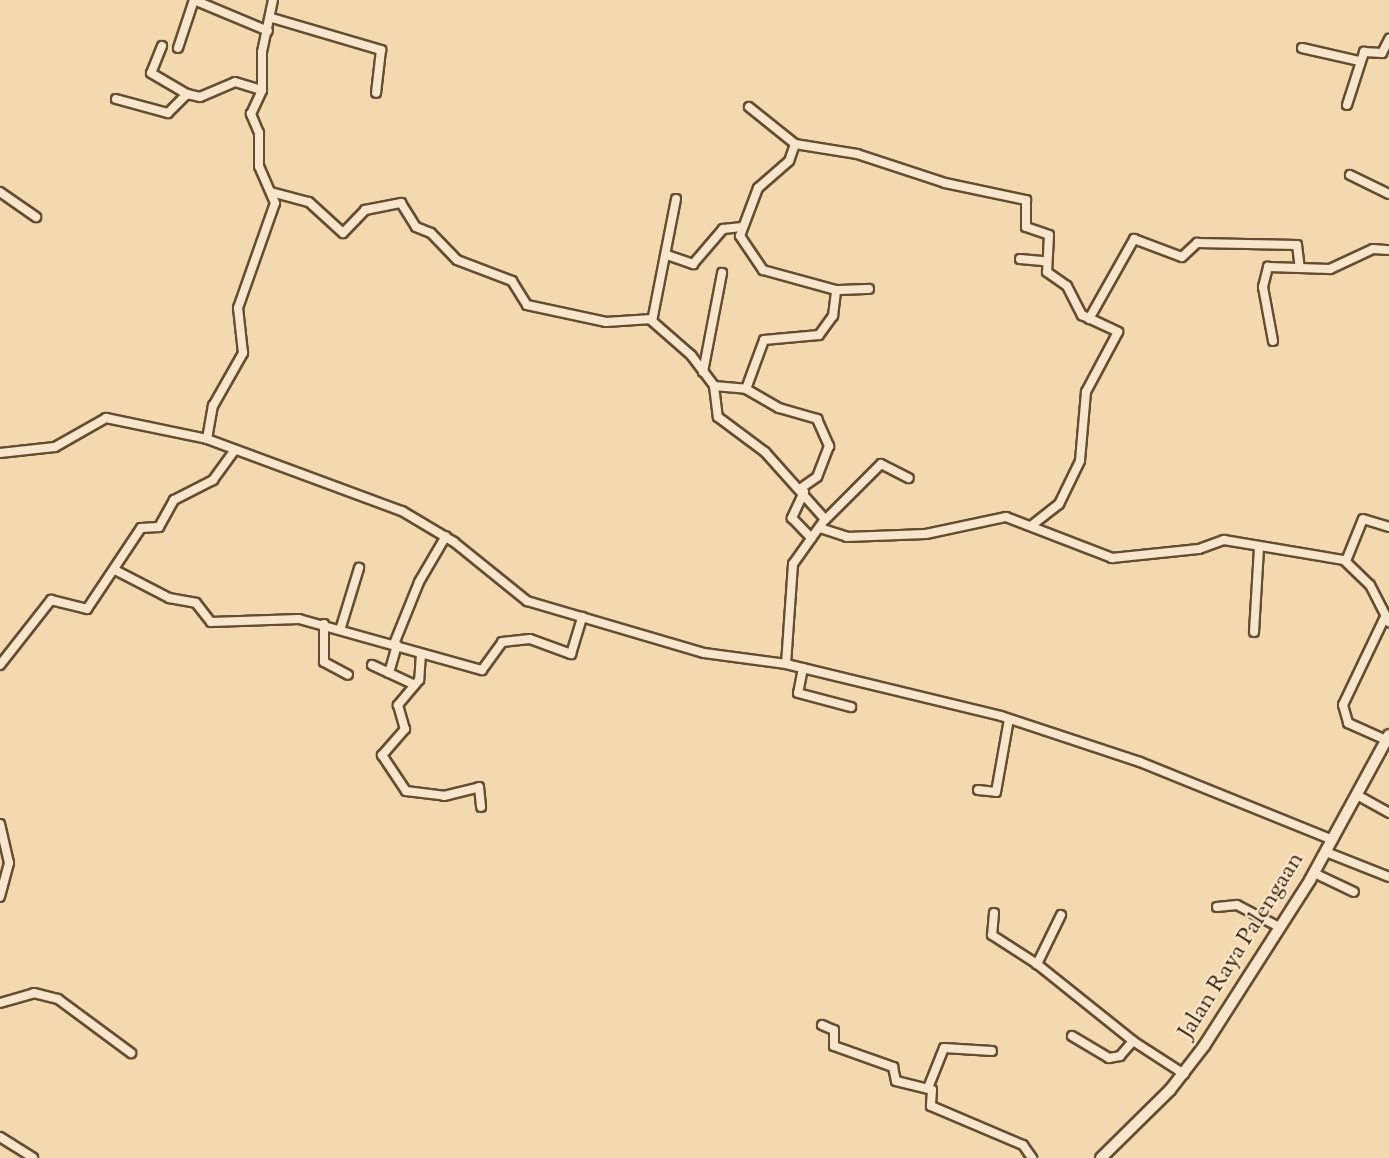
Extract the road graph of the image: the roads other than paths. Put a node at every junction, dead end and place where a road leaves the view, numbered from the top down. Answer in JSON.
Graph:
{"nodes":[{"id":1,"x":194,"y":0,"type":"edge"},
{"id":2,"x":273,"y":0,"type":"edge"},
{"id":3,"x":272,"y":18,"type":"junction"},
{"id":4,"x":268,"y":31,"type":"junction"},
{"id":5,"x":1389,"y":39,"type":"edge"},
{"id":6,"x":162,"y":46,"type":"dead end"},
{"id":7,"x":178,"y":48,"type":"dead end"},
{"id":8,"x":1302,"y":48,"type":"dead end"},
{"id":9,"x":1359,"y":61,"type":"junction"},
{"id":10,"x":262,"y":90,"type":"junction"},
{"id":11,"x":376,"y":93,"type":"dead end"},
{"id":12,"x":187,"y":94,"type":"junction"},
{"id":13,"x":116,"y":99,"type":"dead end"},
{"id":14,"x":1347,"y":105,"type":"dead end"},
{"id":15,"x":750,"y":107,"type":"dead end"},
{"id":16,"x":795,"y":144,"type":"junction"},
{"id":17,"x":1350,"y":175,"type":"dead end"},
{"id":18,"x":0,"y":192,"type":"edge"},
{"id":19,"x":271,"y":192,"type":"junction"},
{"id":20,"x":1389,"y":194,"type":"edge"},
{"id":21,"x":675,"y":198,"type":"dead end"},
{"id":22,"x":36,"y":217,"type":"dead end"},
{"id":23,"x":742,"y":227,"type":"junction"},
{"id":24,"x":1389,"y":250,"type":"edge"},
{"id":25,"x":668,"y":255,"type":"junction"},
{"id":26,"x":1020,"y":259,"type":"dead end"},
{"id":27,"x":1045,"y":261,"type":"junction"},
{"id":28,"x":1300,"y":268,"type":"junction"},
{"id":29,"x":722,"y":273,"type":"dead end"},
{"id":30,"x":869,"y":289,"type":"dead end"},
{"id":31,"x":836,"y":290,"type":"junction"},
{"id":32,"x":652,"y":319,"type":"junction"},
{"id":33,"x":1089,"y":319,"type":"junction"},
{"id":34,"x":1273,"y":341,"type":"dead end"},
{"id":35,"x":703,"y":376,"type":"junction"},
{"id":36,"x":714,"y":386,"type":"junction"},
{"id":37,"x":746,"y":389,"type":"junction"},
{"id":38,"x":207,"y":439,"type":"junction"},
{"id":39,"x":234,"y":451,"type":"junction"},
{"id":40,"x":0,"y":453,"type":"edge"},
{"id":41,"x":909,"y":478,"type":"dead end"},
{"id":42,"x":802,"y":491,"type":"junction"},
{"id":43,"x":823,"y":524,"type":"junction"},
{"id":44,"x":1034,"y":524,"type":"junction"},
{"id":45,"x":1389,"y":527,"type":"edge"},
{"id":46,"x":446,"y":536,"type":"junction"},
{"id":47,"x":811,"y":538,"type":"junction"},
{"id":48,"x":1259,"y":549,"type":"junction"},
{"id":49,"x":1346,"y":561,"type":"junction"},
{"id":50,"x":359,"y":568,"type":"dead end"},
{"id":51,"x":115,"y":570,"type":"junction"},
{"id":52,"x":582,"y":617,"type":"junction"},
{"id":53,"x":1386,"y":621,"type":"edge"},
{"id":54,"x":324,"y":624,"type":"junction"},
{"id":55,"x":341,"y":627,"type":"junction"},
{"id":56,"x":1254,"y":632,"type":"dead end"},
{"id":57,"x":396,"y":644,"type":"junction"},
{"id":58,"x":421,"y":654,"type":"junction"},
{"id":59,"x":786,"y":664,"type":"junction"},
{"id":60,"x":0,"y":665,"type":"edge"},
{"id":61,"x":372,"y":665,"type":"dead end"},
{"id":62,"x":803,"y":668,"type":"junction"},
{"id":63,"x":389,"y":673,"type":"junction"},
{"id":64,"x":348,"y":675,"type":"dead end"},
{"id":65,"x":415,"y":684,"type":"junction"},
{"id":66,"x":851,"y":707,"type":"dead end"},
{"id":67,"x":1009,"y":719,"type":"junction"},
{"id":68,"x":1388,"y":738,"type":"edge"},
{"id":69,"x":978,"y":790,"type":"dead end"},
{"id":70,"x":1357,"y":795,"type":"junction"},
{"id":71,"x":480,"y":807,"type":"dead end"},
{"id":72,"x":1389,"y":813,"type":"edge"},
{"id":73,"x":0,"y":824,"type":"edge"},
{"id":74,"x":1333,"y":840,"type":"junction"},
{"id":75,"x":1326,"y":852,"type":"junction"},
{"id":76,"x":1312,"y":876,"type":"junction"},
{"id":77,"x":1389,"y":877,"type":"edge"},
{"id":78,"x":1354,"y":892,"type":"dead end"},
{"id":79,"x":0,"y":897,"type":"edge"},
{"id":80,"x":1217,"y":907,"type":"dead end"},
{"id":81,"x":994,"y":913,"type":"dead end"},
{"id":82,"x":1061,"y":915,"type":"dead end"},
{"id":83,"x":1279,"y":927,"type":"junction"},
{"id":84,"x":1037,"y":964,"type":"junction"},
{"id":85,"x":0,"y":1003,"type":"edge"},
{"id":86,"x":822,"y":1024,"type":"dead end"},
{"id":87,"x":1072,"y":1036,"type":"dead end"},
{"id":88,"x":1133,"y":1041,"type":"junction"},
{"id":89,"x":992,"y":1051,"type":"dead end"},
{"id":90,"x":131,"y":1053,"type":"dead end"},
{"id":91,"x":1184,"y":1074,"type":"junction"},
{"id":92,"x":928,"y":1088,"type":"junction"},
{"id":93,"x":0,"y":1137,"type":"edge"},
{"id":94,"x":33,"y":1158,"type":"edge"},
{"id":95,"x":1032,"y":1158,"type":"edge"},
{"id":96,"x":1101,"y":1158,"type":"edge"}],
"edges":[{"from":1,"to":4,"type":"street"},
{"from":1,"to":7,"type":"street"},
{"from":2,"to":3,"type":"street"},
{"from":3,"to":4,"type":"street"},
{"from":3,"to":11,"type":"street"},
{"from":4,"to":10,"type":"street"},
{"from":5,"to":9,"type":"street"},
{"from":6,"to":12,"type":"street"},
{"from":8,"to":9,"type":"street"},
{"from":9,"to":14,"type":"street"},
{"from":10,"to":12,"type":"street"},
{"from":10,"to":19,"type":"street"},
{"from":12,"to":13,"type":"street"},
{"from":15,"to":16,"type":"street"},
{"from":16,"to":23,"type":"street"},
{"from":16,"to":27,"type":"street"},
{"from":17,"to":20,"type":"street"},
{"from":18,"to":22,"type":"street"},
{"from":19,"to":32,"type":"street"},
{"from":19,"to":38,"type":"street"},
{"from":21,"to":25,"type":"street"},
{"from":23,"to":25,"type":"street"},
{"from":23,"to":31,"type":"street"},
{"from":24,"to":28,"type":"street"},
{"from":25,"to":32,"type":"street"},
{"from":26,"to":27,"type":"street"},
{"from":27,"to":33,"type":"street"},
{"from":28,"to":33,"type":"street"},
{"from":28,"to":34,"type":"street"},
{"from":29,"to":35,"type":"street"},
{"from":30,"to":31,"type":"street"},
{"from":31,"to":37,"type":"street"},
{"from":32,"to":35,"type":"street"},
{"from":33,"to":44,"type":"street"},
{"from":35,"to":36,"type":"street"},
{"from":36,"to":37,"type":"street"},
{"from":36,"to":42,"type":"street"},
{"from":37,"to":42,"type":"street"},
{"from":38,"to":39,"type":"street"},
{"from":38,"to":40,"type":"street"},
{"from":39,"to":46,"type":"street"},
{"from":39,"to":51,"type":"street"},
{"from":41,"to":43,"type":"street"},
{"from":42,"to":43,"type":"street"},
{"from":42,"to":47,"type":"street"},
{"from":43,"to":44,"type":"street"},
{"from":43,"to":47,"type":"street"},
{"from":44,"to":48,"type":"street"},
{"from":45,"to":49,"type":"street"},
{"from":46,"to":52,"type":"street"},
{"from":46,"to":57,"type":"street"},
{"from":47,"to":59,"type":"street"},
{"from":48,"to":49,"type":"street"},
{"from":48,"to":56,"type":"street"},
{"from":49,"to":53,"type":"street"},
{"from":50,"to":55,"type":"street"},
{"from":51,"to":54,"type":"street"},
{"from":51,"to":60,"type":"street"},
{"from":52,"to":58,"type":"street"},
{"from":52,"to":59,"type":"street"},
{"from":53,"to":68,"type":"street"},
{"from":54,"to":55,"type":"street"},
{"from":54,"to":64,"type":"street"},
{"from":55,"to":57,"type":"street"},
{"from":57,"to":58,"type":"street"},
{"from":57,"to":63,"type":"street"},
{"from":58,"to":65,"type":"street"},
{"from":59,"to":62,"type":"street"},
{"from":61,"to":63,"type":"street"},
{"from":62,"to":66,"type":"street"},
{"from":62,"to":67,"type":"street"},
{"from":63,"to":65,"type":"street"},
{"from":65,"to":71,"type":"street"},
{"from":67,"to":69,"type":"street"},
{"from":67,"to":74,"type":"street"},
{"from":68,"to":70,"type":"street","name":"Jalan Raya Palengaan"},
{"from":70,"to":72,"type":"street"},
{"from":70,"to":74,"type":"street","name":"Jalan Raya Palengaan"},
{"from":73,"to":79,"type":"street"},
{"from":74,"to":75,"type":"street","name":"Jalan Raya Palengaan"},
{"from":75,"to":76,"type":"street","name":"Jalan Raya Palengaan"},
{"from":75,"to":77,"type":"street"},
{"from":76,"to":78,"type":"street"},
{"from":76,"to":83,"type":"street","name":"Jalan Raya Palengaan"},
{"from":80,"to":83,"type":"street"},
{"from":81,"to":84,"type":"street"},
{"from":82,"to":84,"type":"street"},
{"from":83,"to":91,"type":"street","name":"Jalan Raya Palengaan"},
{"from":84,"to":88,"type":"street"},
{"from":85,"to":90,"type":"street"},
{"from":86,"to":92,"type":"street"},
{"from":87,"to":88,"type":"street"},
{"from":88,"to":91,"type":"street"},
{"from":89,"to":92,"type":"street"},
{"from":91,"to":96,"type":"street","name":"Jalan Raya Palengaan"},
{"from":92,"to":95,"type":"street"},
{"from":93,"to":94,"type":"street"}]}
